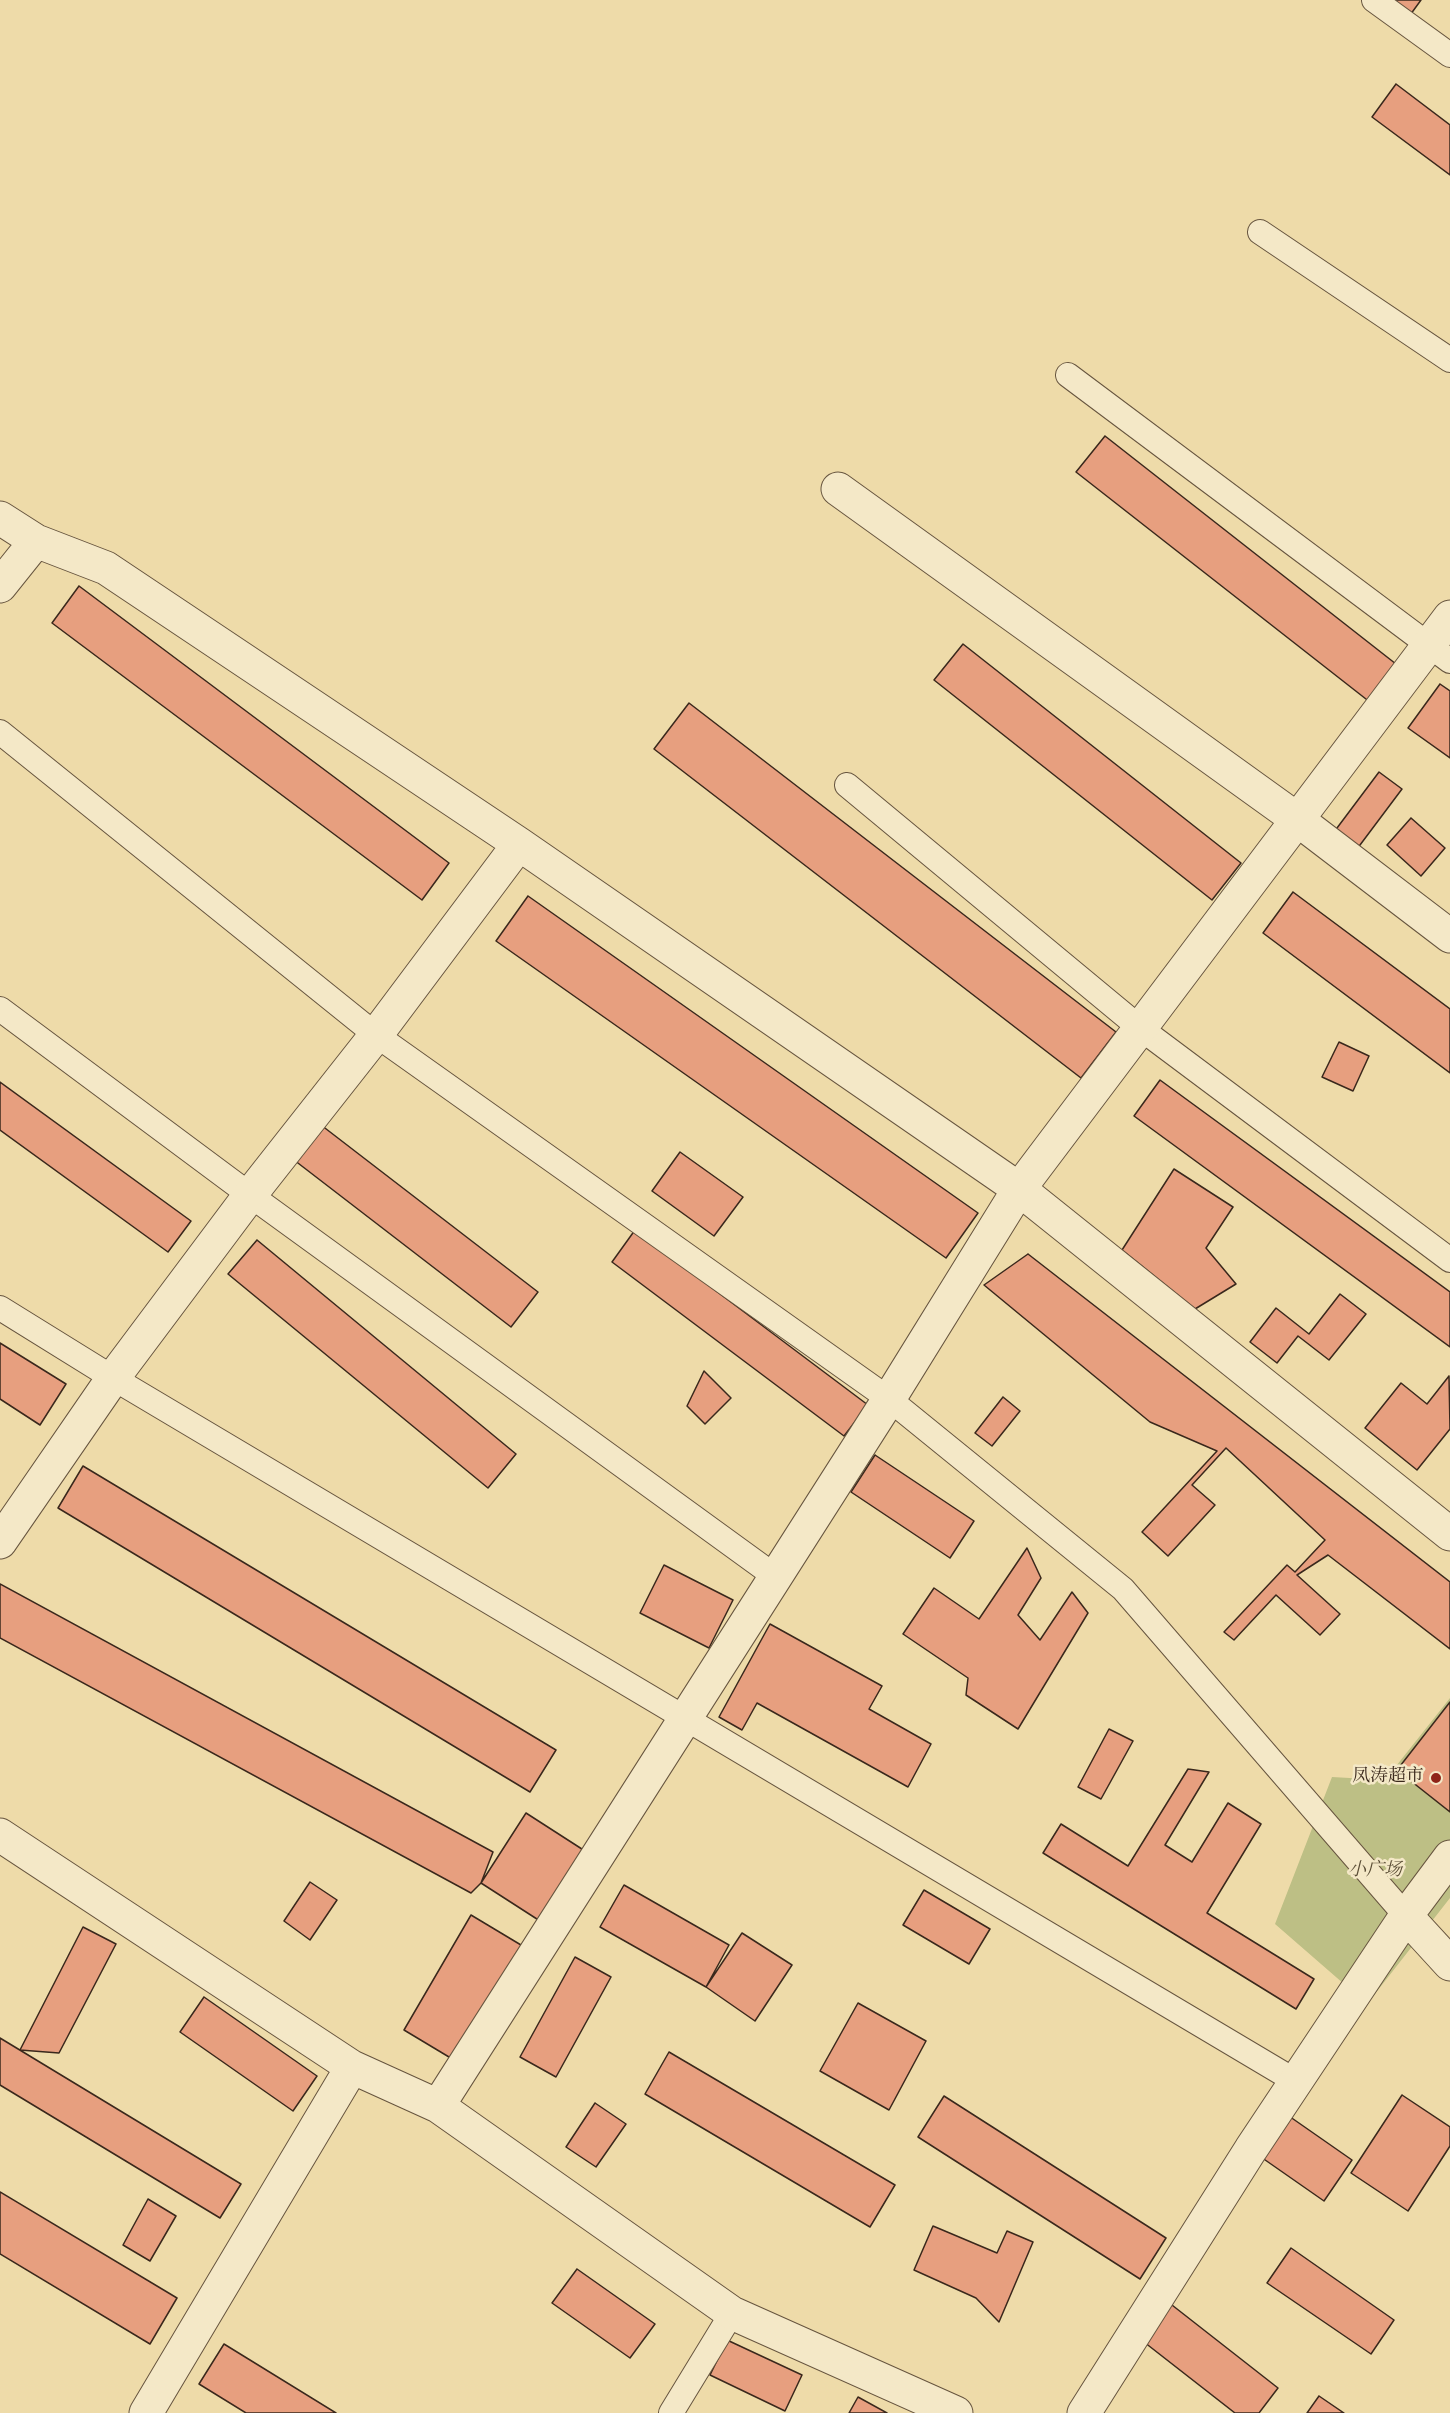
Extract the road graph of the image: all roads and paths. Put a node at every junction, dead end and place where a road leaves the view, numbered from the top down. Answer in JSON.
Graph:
{"nodes":[{"id":1,"x":1374,"y":0,"type":"edge"},
{"id":2,"x":1450,"y":55,"type":"edge"},
{"id":3,"x":1260,"y":232,"type":"dead end"},
{"id":4,"x":1450,"y":360,"type":"edge"},
{"id":5,"x":1068,"y":375,"type":"dead end"},
{"id":6,"x":838,"y":489,"type":"dead end"},
{"id":7,"x":0,"y":518,"type":"edge"},
{"id":8,"x":36,"y":541,"type":"junction"},
{"id":9,"x":0,"y":586,"type":"edge"},
{"id":10,"x":1450,"y":617,"type":"edge"},
{"id":11,"x":1439,"y":653,"type":"edge"},
{"id":12,"x":0,"y":732,"type":"edge"},
{"id":13,"x":847,"y":785,"type":"dead end"},
{"id":14,"x":1298,"y":819,"type":"junction"},
{"id":15,"x":519,"y":844,"type":"junction"},
{"id":16,"x":1450,"y":936,"type":"edge"},
{"id":17,"x":0,"y":1009,"type":"edge"},
{"id":18,"x":1140,"y":1028,"type":"junction"},
{"id":19,"x":376,"y":1035,"type":"junction"},
{"id":20,"x":1019,"y":1189,"type":"junction"},
{"id":21,"x":250,"y":1195,"type":"junction"},
{"id":22,"x":1450,"y":1260,"type":"edge"},
{"id":23,"x":0,"y":1308,"type":"edge"},
{"id":24,"x":112,"y":1378,"type":"junction"},
{"id":25,"x":889,"y":1399,"type":"junction"},
{"id":26,"x":1450,"y":1534,"type":"edge"},
{"id":27,"x":0,"y":1542,"type":"edge"},
{"id":28,"x":776,"y":1577,"type":"junction"},
{"id":29,"x":686,"y":1717,"type":"junction"},
{"id":30,"x":0,"y":1834,"type":"edge"},
{"id":31,"x":1450,"y":1857,"type":"edge"},
{"id":32,"x":1406,"y":1916,"type":"junction"},
{"id":33,"x":1450,"y":1964,"type":"edge"},
{"id":34,"x":352,"y":2067,"type":"junction"},
{"id":35,"x":1297,"y":2082,"type":"junction"},
{"id":36,"x":438,"y":2106,"type":"junction"},
{"id":37,"x":732,"y":2313,"type":"junction"},
{"id":38,"x":146,"y":2413,"type":"edge"},
{"id":39,"x":670,"y":2413,"type":"edge"},
{"id":40,"x":956,"y":2413,"type":"edge"},
{"id":41,"x":1084,"y":2413,"type":"edge"}],
"edges":[{"from":1,"to":2,"type":"lane"},
{"from":3,"to":4,"type":"lane"},
{"from":5,"to":11,"type":"lane"},
{"from":6,"to":14,"type":"street"},
{"from":7,"to":8,"type":"street"},
{"from":8,"to":9,"type":"street"},
{"from":8,"to":15,"type":"street"},
{"from":10,"to":11,"type":"street"},
{"from":11,"to":14,"type":"street"},
{"from":12,"to":19,"type":"lane"},
{"from":13,"to":18,"type":"lane"},
{"from":14,"to":16,"type":"street"},
{"from":14,"to":18,"type":"street"},
{"from":15,"to":19,"type":"street"},
{"from":15,"to":20,"type":"street"},
{"from":17,"to":21,"type":"lane"},
{"from":18,"to":20,"type":"street"},
{"from":18,"to":22,"type":"lane"},
{"from":19,"to":21,"type":"street"},
{"from":19,"to":25,"type":"lane"},
{"from":20,"to":25,"type":"street"},
{"from":20,"to":26,"type":"street"},
{"from":21,"to":24,"type":"street"},
{"from":21,"to":28,"type":"lane"},
{"from":23,"to":24,"type":"lane"},
{"from":24,"to":27,"type":"street"},
{"from":24,"to":29,"type":"lane"},
{"from":25,"to":28,"type":"street"},
{"from":25,"to":32,"type":"lane"},
{"from":28,"to":29,"type":"street"},
{"from":29,"to":35,"type":"lane"},
{"from":29,"to":36,"type":"street"},
{"from":30,"to":34,"type":"street"},
{"from":31,"to":32,"type":"street"},
{"from":32,"to":33,"type":"street"},
{"from":32,"to":35,"type":"street"},
{"from":34,"to":36,"type":"street"},
{"from":34,"to":38,"type":"street"},
{"from":35,"to":41,"type":"street"},
{"from":36,"to":37,"type":"street"},
{"from":37,"to":39,"type":"lane"},
{"from":37,"to":40,"type":"street"}]}
